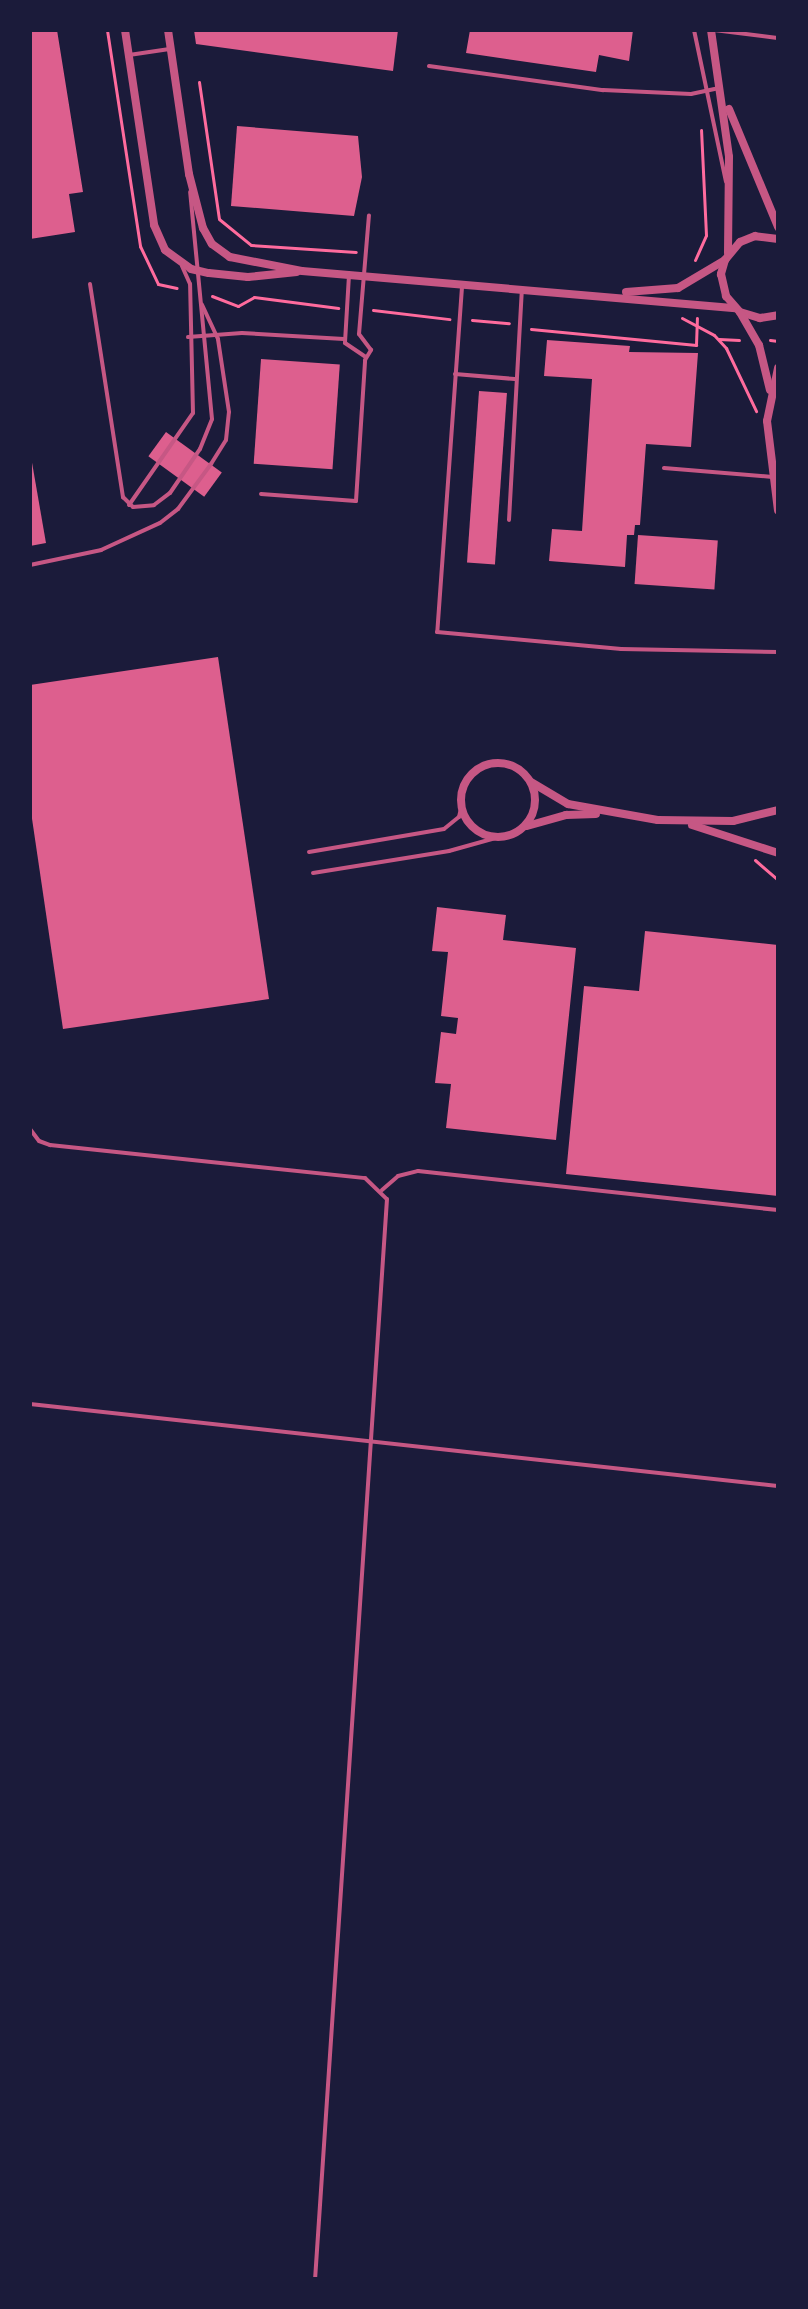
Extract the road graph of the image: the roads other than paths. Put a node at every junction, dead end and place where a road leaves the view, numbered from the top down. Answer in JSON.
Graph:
{"nodes":[{"id":1,"x":125,"y":30,"type":"edge"},
{"id":2,"x":168,"y":30,"type":"edge"},
{"id":3,"x":694,"y":30,"type":"edge"},
{"id":4,"x":712,"y":30,"type":"edge"},
{"id":5,"x":778,"y":38,"type":"edge"},
{"id":6,"x":171,"y":48,"type":"junction"},
{"id":7,"x":129,"y":55,"type":"junction"},
{"id":8,"x":429,"y":66,"type":"dead end"},
{"id":9,"x":723,"y":90,"type":"junction"},
{"id":10,"x":707,"y":91,"type":"junction"},
{"id":11,"x":189,"y":174,"type":"junction"},
{"id":12,"x":732,"y":199,"type":"junction"},
{"id":13,"x":369,"y":215,"type":"dead end"},
{"id":14,"x":778,"y":227,"type":"edge"},
{"id":15,"x":778,"y":239,"type":"edge"},
{"id":16,"x":726,"y":257,"type":"junction"},
{"id":17,"x":178,"y":262,"type":"junction"},
{"id":18,"x":199,"y":271,"type":"junction"},
{"id":19,"x":302,"y":271,"type":"junction"},
{"id":20,"x":349,"y":275,"type":"junction"},
{"id":21,"x":362,"y":276,"type":"junction"},
{"id":22,"x":462,"y":283,"type":"junction"},
{"id":23,"x":90,"y":284,"type":"dead end"},
{"id":24,"x":522,"y":287,"type":"junction"},
{"id":25,"x":602,"y":293,"type":"junction"},
{"id":26,"x":200,"y":301,"type":"junction"},
{"id":27,"x":738,"y":310,"type":"junction"},
{"id":28,"x":778,"y":315,"type":"edge"},
{"id":29,"x":217,"y":334,"type":"junction"},
{"id":30,"x":201,"y":335,"type":"junction"},
{"id":31,"x":188,"y":337,"type":"junction"},
{"id":32,"x":344,"y":339,"type":"junction"},
{"id":33,"x":366,"y":357,"type":"junction"},
{"id":34,"x":778,"y":368,"type":"edge"},
{"id":35,"x":455,"y":374,"type":"junction"},
{"id":36,"x":515,"y":379,"type":"junction"},
{"id":37,"x":773,"y":395,"type":"edge"},
{"id":38,"x":664,"y":468,"type":"dead end"},
{"id":39,"x":773,"y":477,"type":"junction"},
{"id":40,"x":261,"y":494,"type":"dead end"},
{"id":41,"x":129,"y":505,"type":"junction"},
{"id":42,"x":778,"y":510,"type":"edge"},
{"id":43,"x":509,"y":520,"type":"dead end"},
{"id":44,"x":30,"y":565,"type":"edge"},
{"id":45,"x":778,"y":652,"type":"edge"},
{"id":46,"x":531,"y":782,"type":"junction"},
{"id":47,"x":462,"y":804,"type":"junction"},
{"id":48,"x":778,"y":810,"type":"edge"},
{"id":49,"x":605,"y":814,"type":"junction"},
{"id":50,"x":683,"y":823,"type":"junction"},
{"id":51,"x":520,"y":830,"type":"junction"},
{"id":52,"x":499,"y":837,"type":"junction"},
{"id":53,"x":309,"y":852,"type":"dead end"},
{"id":54,"x":778,"y":853,"type":"edge"},
{"id":55,"x":313,"y":873,"type":"dead end"},
{"id":56,"x":30,"y":1129,"type":"edge"},
{"id":57,"x":382,"y":1190,"type":"junction"},
{"id":58,"x":778,"y":1210,"type":"edge"},
{"id":59,"x":30,"y":1404,"type":"edge"},
{"id":60,"x":374,"y":1442,"type":"junction"},
{"id":61,"x":778,"y":1486,"type":"edge"},
{"id":62,"x":315,"y":2279,"type":"edge"}],
"edges":[{"from":1,"to":7,"type":"street"},
{"from":2,"to":6,"type":"street"},
{"from":3,"to":10,"type":"lane"},
{"from":4,"to":5,"type":"lane"},
{"from":4,"to":9,"type":"street"},
{"from":6,"to":7,"type":"lane"},
{"from":6,"to":11,"type":"street"},
{"from":7,"to":17,"type":"street"},
{"from":8,"to":10,"type":"lane"},
{"from":9,"to":10,"type":"lane"},
{"from":9,"to":12,"type":"street"},
{"from":9,"to":14,"type":"street"},
{"from":10,"to":12,"type":"lane"},
{"from":11,"to":18,"type":"lane"},
{"from":11,"to":19,"type":"street"},
{"from":12,"to":16,"type":"street"},
{"from":13,"to":21,"type":"lane"},
{"from":15,"to":16,"type":"street"},
{"from":16,"to":25,"type":"street"},
{"from":16,"to":27,"type":"street"},
{"from":17,"to":18,"type":"street"},
{"from":17,"to":31,"type":"lane"},
{"from":18,"to":19,"type":"street"},
{"from":18,"to":26,"type":"lane"},
{"from":19,"to":20,"type":"street"},
{"from":20,"to":21,"type":"street"},
{"from":20,"to":32,"type":"lane"},
{"from":21,"to":22,"type":"street"},
{"from":21,"to":33,"type":"lane"},
{"from":22,"to":24,"type":"street"},
{"from":22,"to":35,"type":"lane"},
{"from":23,"to":41,"type":"lane"},
{"from":24,"to":25,"type":"street"},
{"from":24,"to":36,"type":"lane"},
{"from":25,"to":27,"type":"street"},
{"from":26,"to":29,"type":"lane"},
{"from":26,"to":30,"type":"lane"},
{"from":27,"to":28,"type":"street"},
{"from":27,"to":37,"type":"street"},
{"from":29,"to":30,"type":"lane"},
{"from":29,"to":32,"type":"lane"},
{"from":29,"to":44,"type":"lane"},
{"from":30,"to":31,"type":"lane"},
{"from":30,"to":41,"type":"lane"},
{"from":31,"to":41,"type":"lane"},
{"from":32,"to":33,"type":"lane"},
{"from":33,"to":40,"type":"lane"},
{"from":34,"to":37,"type":"street"},
{"from":35,"to":36,"type":"lane"},
{"from":35,"to":45,"type":"lane"},
{"from":36,"to":43,"type":"lane"},
{"from":37,"to":39,"type":"street"},
{"from":38,"to":39,"type":"lane"},
{"from":39,"to":42,"type":"street"},
{"from":46,"to":47,"type":"street"},
{"from":46,"to":49,"type":"street"},
{"from":46,"to":51,"type":"street"},
{"from":47,"to":52,"type":"street"},
{"from":47,"to":53,"type":"lane"},
{"from":48,"to":50,"type":"street"},
{"from":49,"to":50,"type":"street"},
{"from":49,"to":51,"type":"street"},
{"from":50,"to":54,"type":"street"},
{"from":51,"to":52,"type":"street"},
{"from":52,"to":55,"type":"lane"},
{"from":56,"to":57,"type":"lane"},
{"from":57,"to":58,"type":"lane"},
{"from":57,"to":60,"type":"lane"},
{"from":59,"to":60,"type":"lane"},
{"from":60,"to":61,"type":"lane"},
{"from":60,"to":62,"type":"lane"}]}
